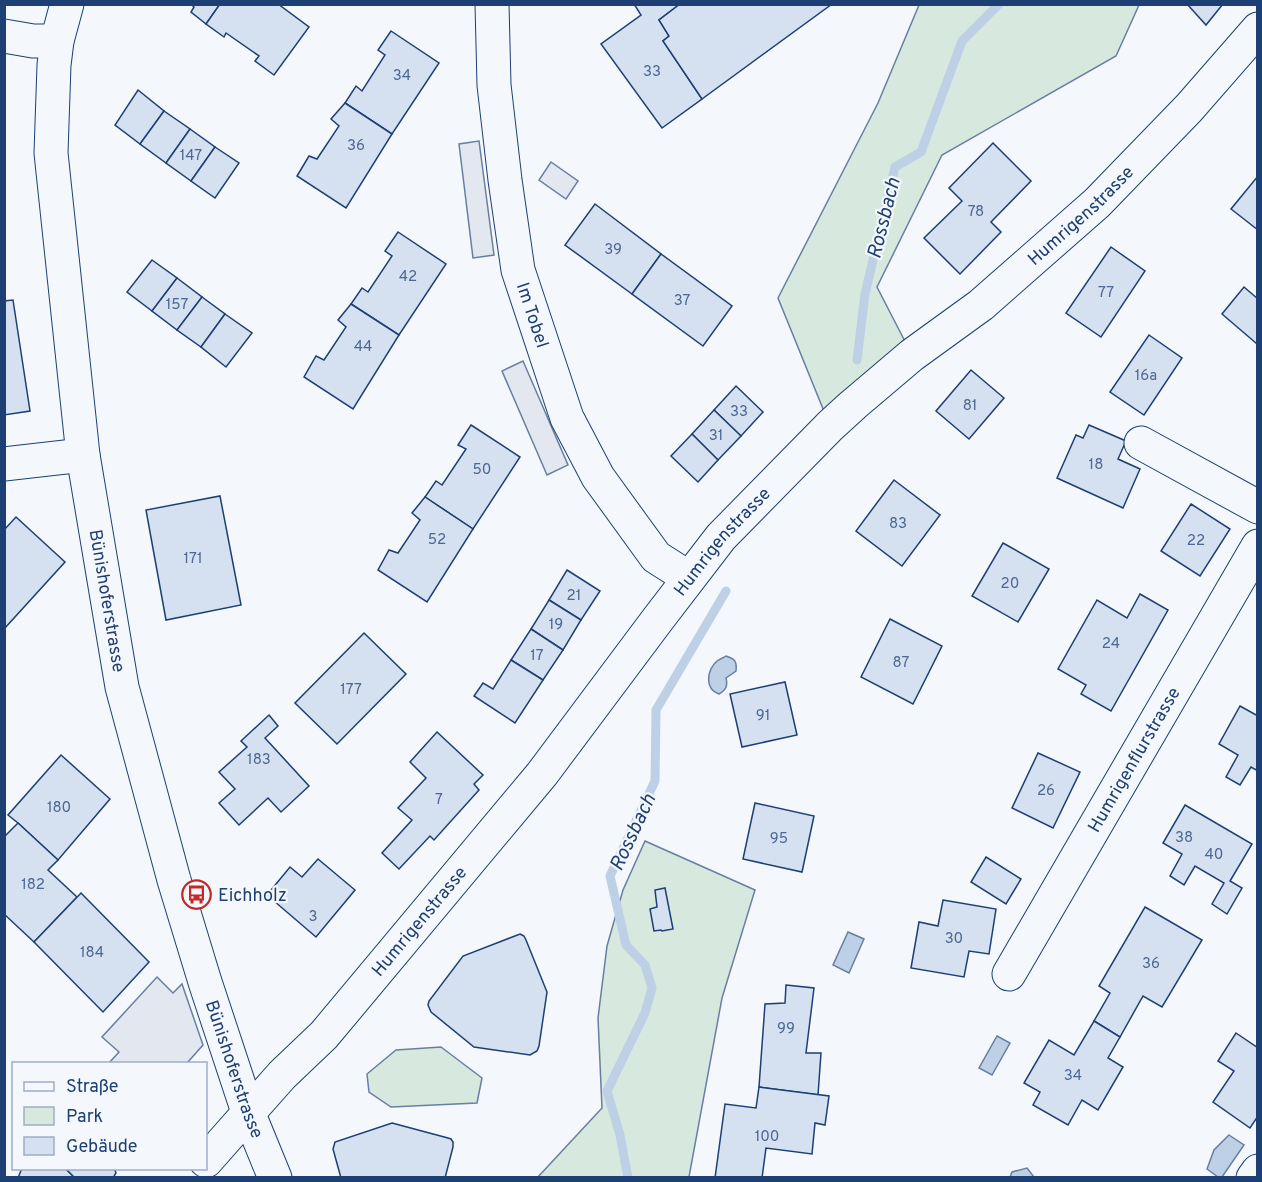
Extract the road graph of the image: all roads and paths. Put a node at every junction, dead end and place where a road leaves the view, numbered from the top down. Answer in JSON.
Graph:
{"nodes":[{"id":1,"x":67,"y":4,"type":"edge"},
{"id":2,"x":492,"y":4,"type":"edge"},
{"id":3,"x":1257,"y":30,"type":"edge"},
{"id":4,"x":4,"y":36,"type":"edge"},
{"id":5,"x":57,"y":41,"type":"junction"},
{"id":6,"x":1141,"y":443,"type":"dead end"},
{"id":7,"x":83,"y":455,"type":"junction"},
{"id":8,"x":4,"y":464,"type":"edge"},
{"id":9,"x":1257,"y":507,"type":"edge"},
{"id":10,"x":1257,"y":546,"type":"edge"},
{"id":11,"x":689,"y":578,"type":"junction"},
{"id":12,"x":1009,"y":974,"type":"dead end"},
{"id":13,"x":248,"y":1112,"type":"junction"},
{"id":14,"x":207,"y":1160,"type":"edge"},
{"id":15,"x":1257,"y":1171,"type":"edge"},
{"id":16,"x":275,"y":1178,"type":"edge"},
{"id":17,"x":1253,"y":1178,"type":"edge"}],
"edges":[{"from":1,"to":5,"type":"street","name":"Bünishoferstrasse"},
{"from":2,"to":11,"type":"street","name":"Im Tobel"},
{"from":3,"to":11,"type":"street","name":"Humrigenstrasse"},
{"from":4,"to":5,"type":"street"},
{"from":5,"to":7,"type":"street","name":"Bünishoferstrasse"},
{"from":6,"to":9,"type":"street"},
{"from":7,"to":8,"type":"street"},
{"from":7,"to":13,"type":"street","name":"Bünishoferstrasse"},
{"from":10,"to":12,"type":"street","name":"Humrigenflurstrasse"},
{"from":11,"to":13,"type":"street","name":"Humrigenstrasse"},
{"from":13,"to":14,"type":"street","name":"Humrigenstrasse"},
{"from":13,"to":16,"type":"street","name":"Bünishoferstrasse"},
{"from":15,"to":17,"type":"street"}]}
